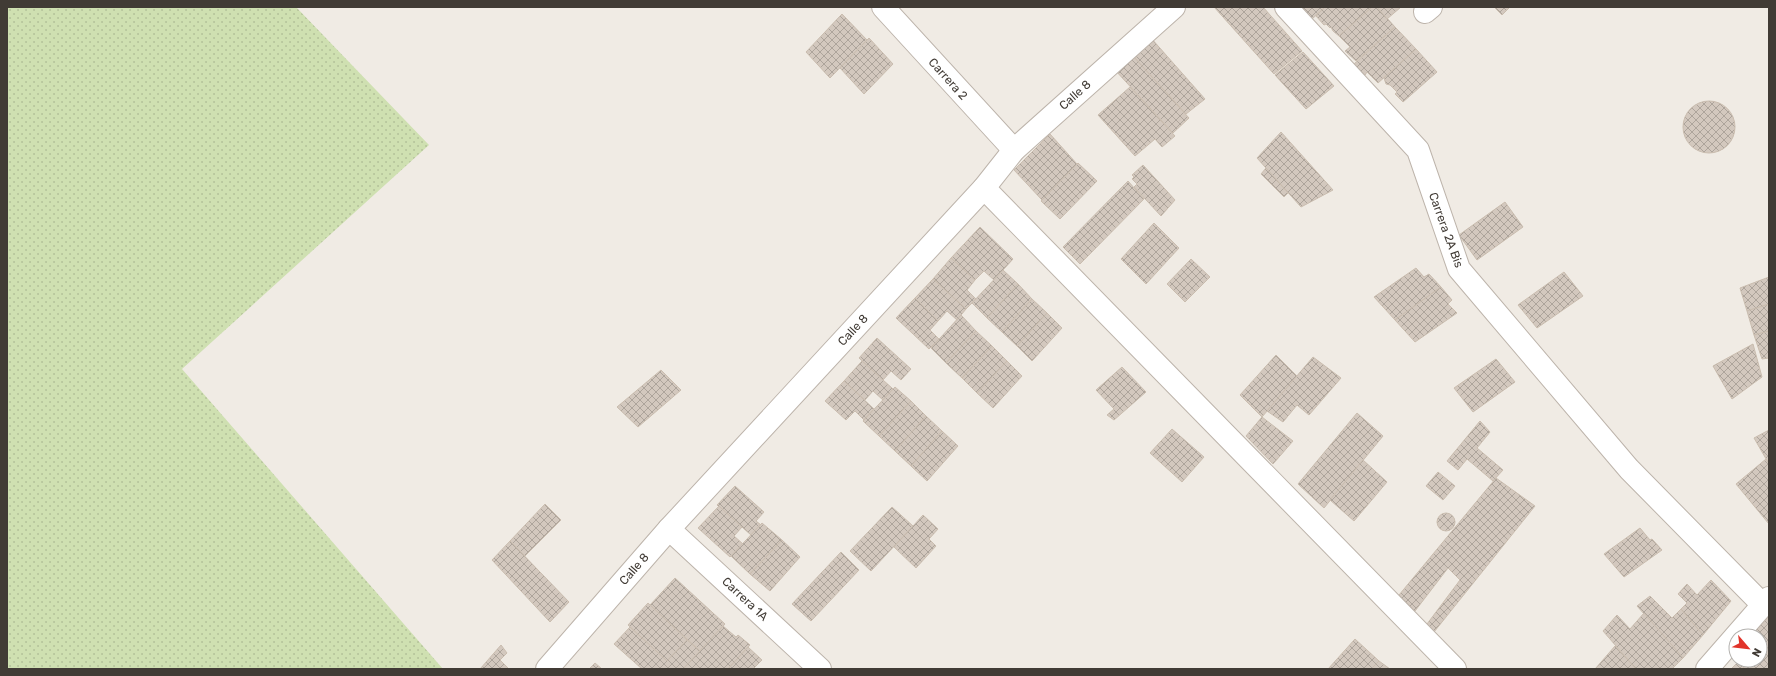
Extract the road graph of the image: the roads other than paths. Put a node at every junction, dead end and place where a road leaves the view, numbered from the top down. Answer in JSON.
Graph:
{"nodes":[{"id":1,"x":883,"y":7,"type":"edge"},
{"id":2,"x":1174,"y":7,"type":"edge"},
{"id":3,"x":1286,"y":7,"type":"edge"},
{"id":4,"x":1014,"y":150,"type":"junction"},
{"id":5,"x":984,"y":188,"type":"junction"},
{"id":6,"x":669,"y":528,"type":"junction"},
{"id":7,"x":1766,"y":601,"type":"edge"},
{"id":8,"x":547,"y":669,"type":"edge"},
{"id":9,"x":820,"y":669,"type":"edge"},
{"id":10,"x":1455,"y":669,"type":"edge"},
{"id":11,"x":1707,"y":669,"type":"edge"}],
"edges":[{"from":1,"to":4,"type":"street","name":"Carrera 2"},
{"from":2,"to":4,"type":"street","name":"Calle 8"},
{"from":3,"to":7,"type":"street","name":"Carrera 2A Bis"},
{"from":4,"to":5,"type":"street","name":"Calle 8"},
{"from":5,"to":6,"type":"street","name":"Calle 8"},
{"from":5,"to":10,"type":"street"},
{"from":6,"to":8,"type":"street","name":"Calle 8"},
{"from":6,"to":9,"type":"street","name":"Carrera 1A"},
{"from":7,"to":11,"type":"street"}]}
